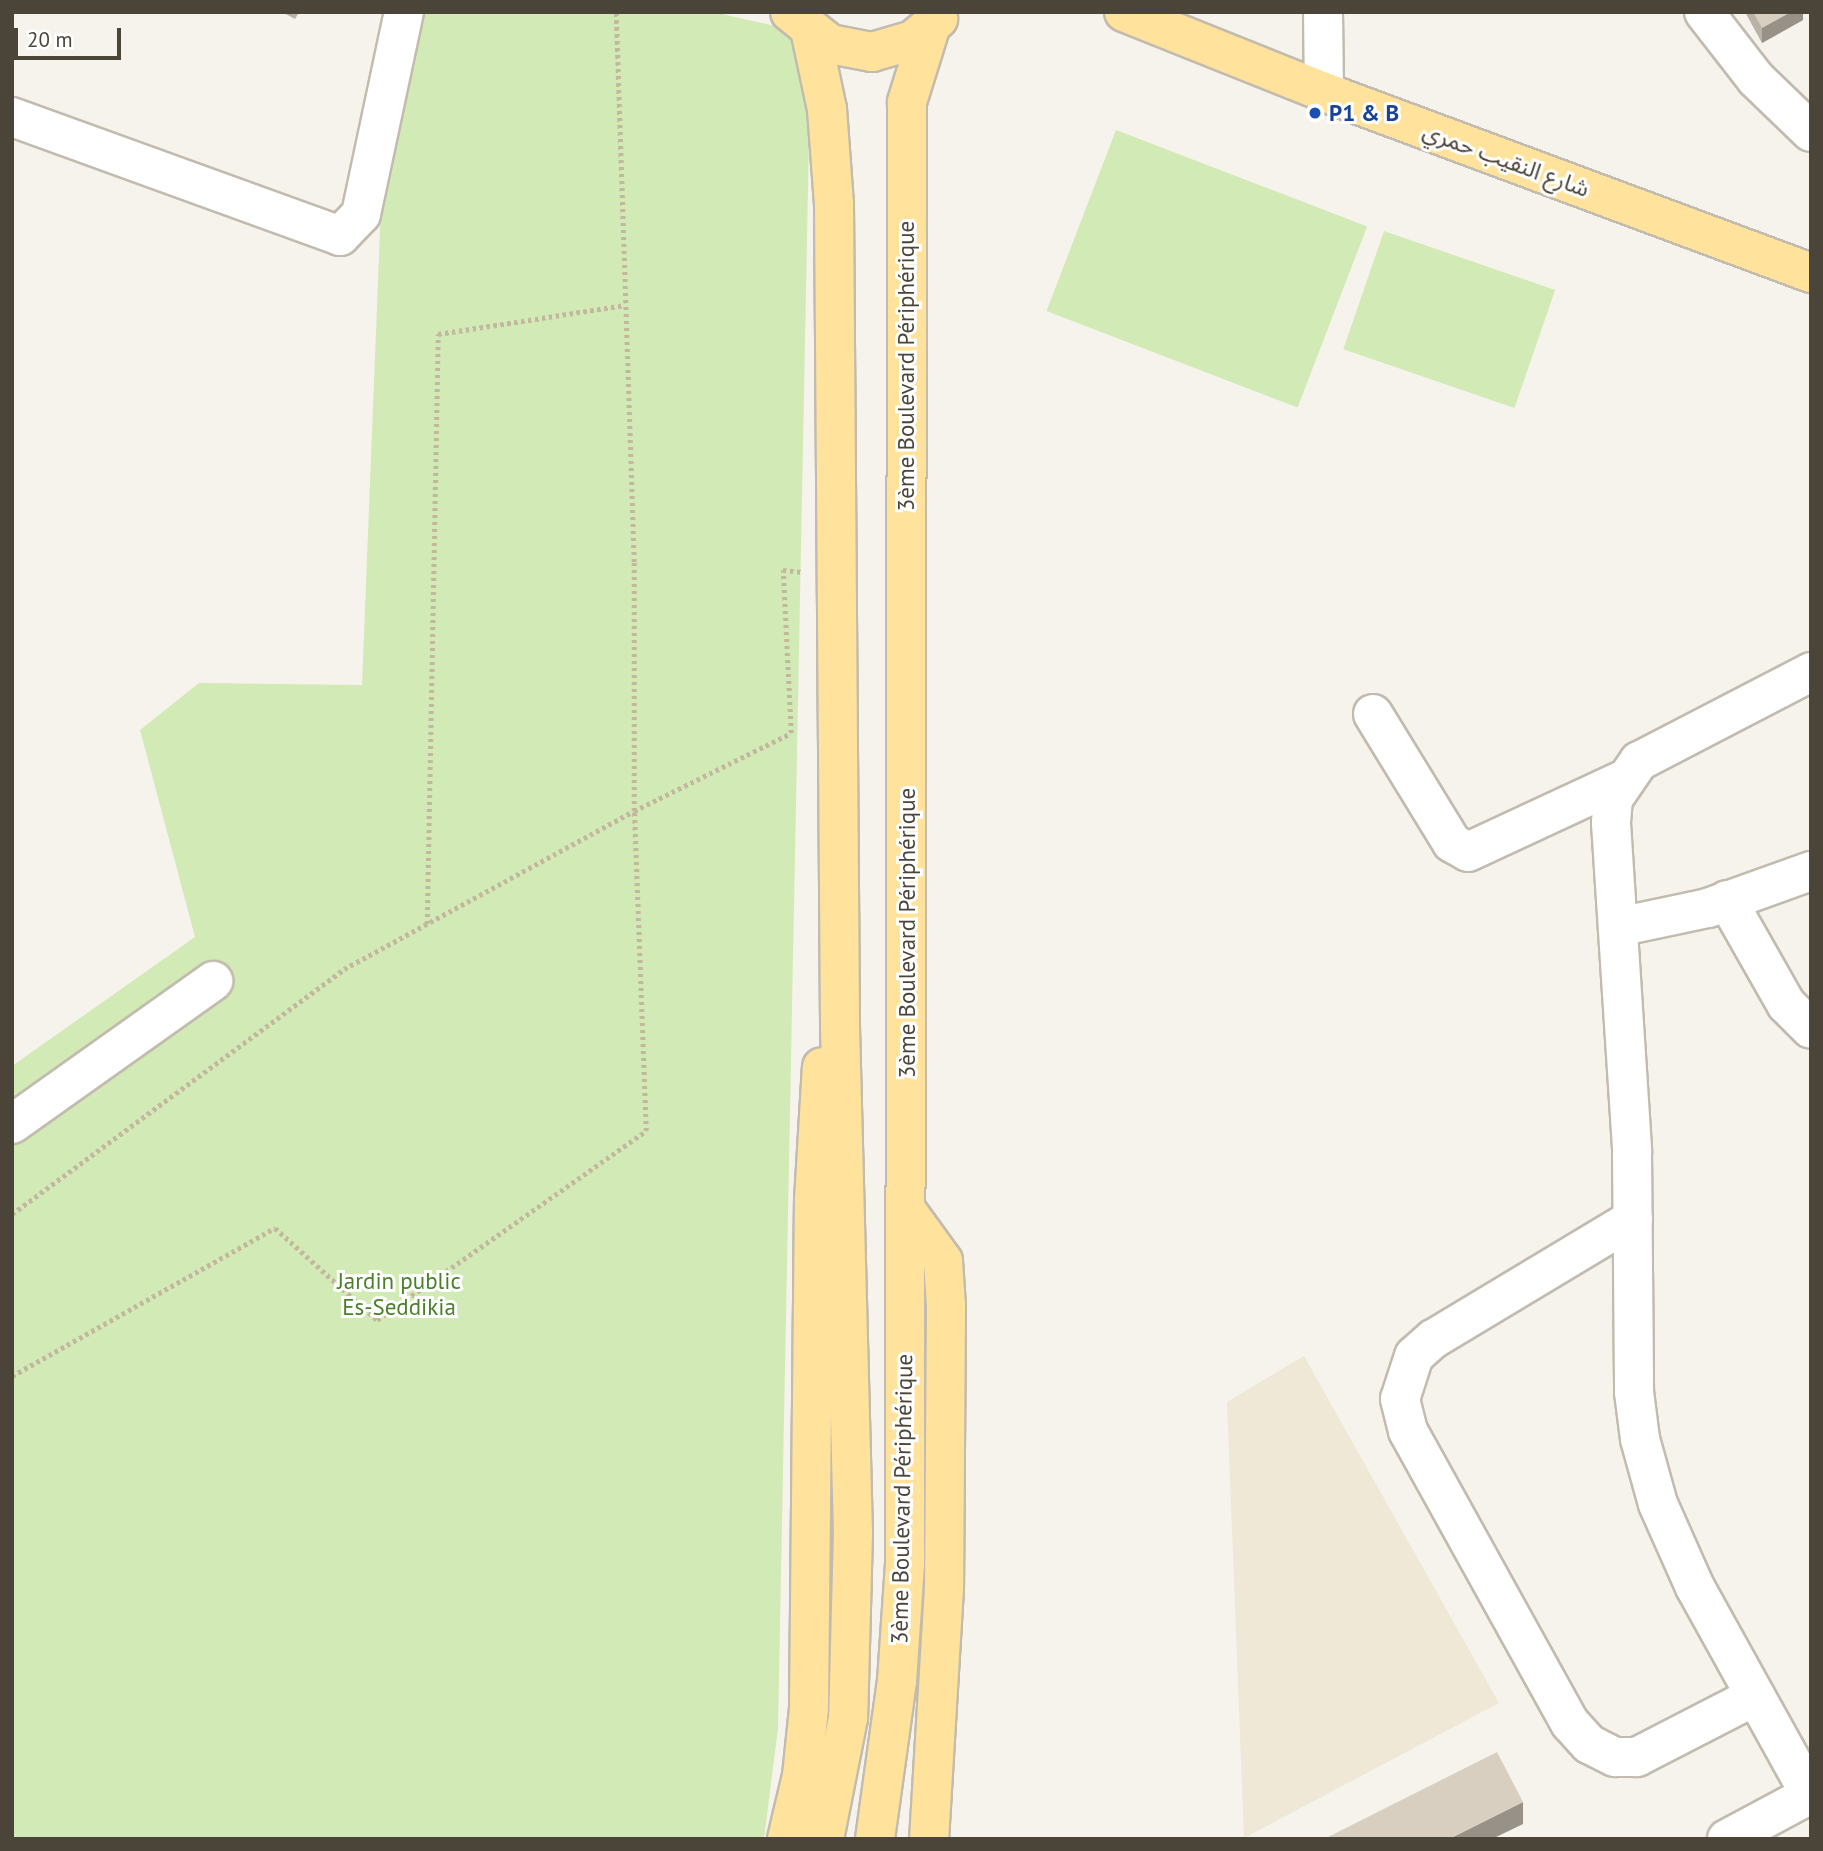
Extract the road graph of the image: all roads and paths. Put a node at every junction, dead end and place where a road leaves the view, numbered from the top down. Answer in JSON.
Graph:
{"nodes":[{"id":1,"x":404,"y":12,"type":"edge"},
{"id":2,"x":616,"y":12,"type":"edge"},
{"id":3,"x":1124,"y":12,"type":"edge"},
{"id":4,"x":1322,"y":12,"type":"edge"},
{"id":5,"x":1703,"y":12,"type":"edge"},
{"id":6,"x":937,"y":20,"type":"edge"},
{"id":7,"x":801,"y":23,"type":"edge"},
{"id":8,"x":1324,"y":92,"type":"junction"},
{"id":9,"x":12,"y":117,"type":"edge"},
{"id":10,"x":1811,"y":132,"type":"edge"},
{"id":11,"x":1811,"y":273,"type":"edge"},
{"id":12,"x":625,"y":305,"type":"junction"},
{"id":13,"x":836,"y":576,"type":"junction"},
{"id":14,"x":1811,"y":672,"type":"edge"},
{"id":15,"x":1373,"y":714,"type":"dead end"},
{"id":16,"x":1621,"y":781,"type":"junction"},
{"id":17,"x":634,"y":811,"type":"junction"},
{"id":18,"x":1811,"y":871,"type":"edge"},
{"id":19,"x":1727,"y":900,"type":"junction"},
{"id":20,"x":427,"y":924,"type":"junction"},
{"id":21,"x":1618,"y":927,"type":"junction"},
{"id":22,"x":212,"y":981,"type":"dead end"},
{"id":23,"x":840,"y":1027,"type":"junction"},
{"id":24,"x":1811,"y":1029,"type":"edge"},
{"id":25,"x":12,"y":1124,"type":"edge"},
{"id":26,"x":12,"y":1214,"type":"edge"},
{"id":27,"x":909,"y":1214,"type":"junction"},
{"id":28,"x":1633,"y":1219,"type":"junction"},
{"id":29,"x":12,"y":1376,"type":"edge"},
{"id":30,"x":1755,"y":1696,"type":"junction"},
{"id":31,"x":1811,"y":1795,"type":"edge"},
{"id":32,"x":787,"y":1839,"type":"edge"},
{"id":33,"x":824,"y":1839,"type":"edge"},
{"id":34,"x":874,"y":1839,"type":"edge"},
{"id":35,"x":929,"y":1839,"type":"edge"},
{"id":36,"x":1727,"y":1839,"type":"edge"}],
"edges":[{"from":1,"to":9,"type":"street"},
{"from":2,"to":12,"type":"path"},
{"from":3,"to":8,"type":"main road","name":"شارع النقيب حمري"},
{"from":4,"to":8,"type":"street"},
{"from":5,"to":10,"type":"street"},
{"from":6,"to":7,"type":"main road"},
{"from":6,"to":27,"type":"main road","name":"3ème Boulevard Périphérique"},
{"from":7,"to":13,"type":"main road"},
{"from":8,"to":11,"type":"main road","name":"شارع النقيب حمري"},
{"from":12,"to":17,"type":"path"},
{"from":12,"to":20,"type":"path"},
{"from":13,"to":17,"type":"path"},
{"from":13,"to":23,"type":"main road"},
{"from":14,"to":16,"type":"street"},
{"from":15,"to":16,"type":"street"},
{"from":16,"to":21,"type":"street"},
{"from":17,"to":20,"type":"path"},
{"from":17,"to":29,"type":"path"},
{"from":18,"to":19,"type":"street"},
{"from":19,"to":21,"type":"street"},
{"from":19,"to":24,"type":"street"},
{"from":20,"to":26,"type":"path"},
{"from":21,"to":28,"type":"street"},
{"from":22,"to":25,"type":"street"},
{"from":23,"to":32,"type":"main road"},
{"from":23,"to":33,"type":"main road"},
{"from":27,"to":34,"type":"main road","name":"3ème Boulevard Périphérique"},
{"from":27,"to":35,"type":"main road"},
{"from":28,"to":30,"type":"street"},
{"from":28,"to":30,"type":"street"},
{"from":30,"to":31,"type":"street"},
{"from":31,"to":36,"type":"street"}]}
